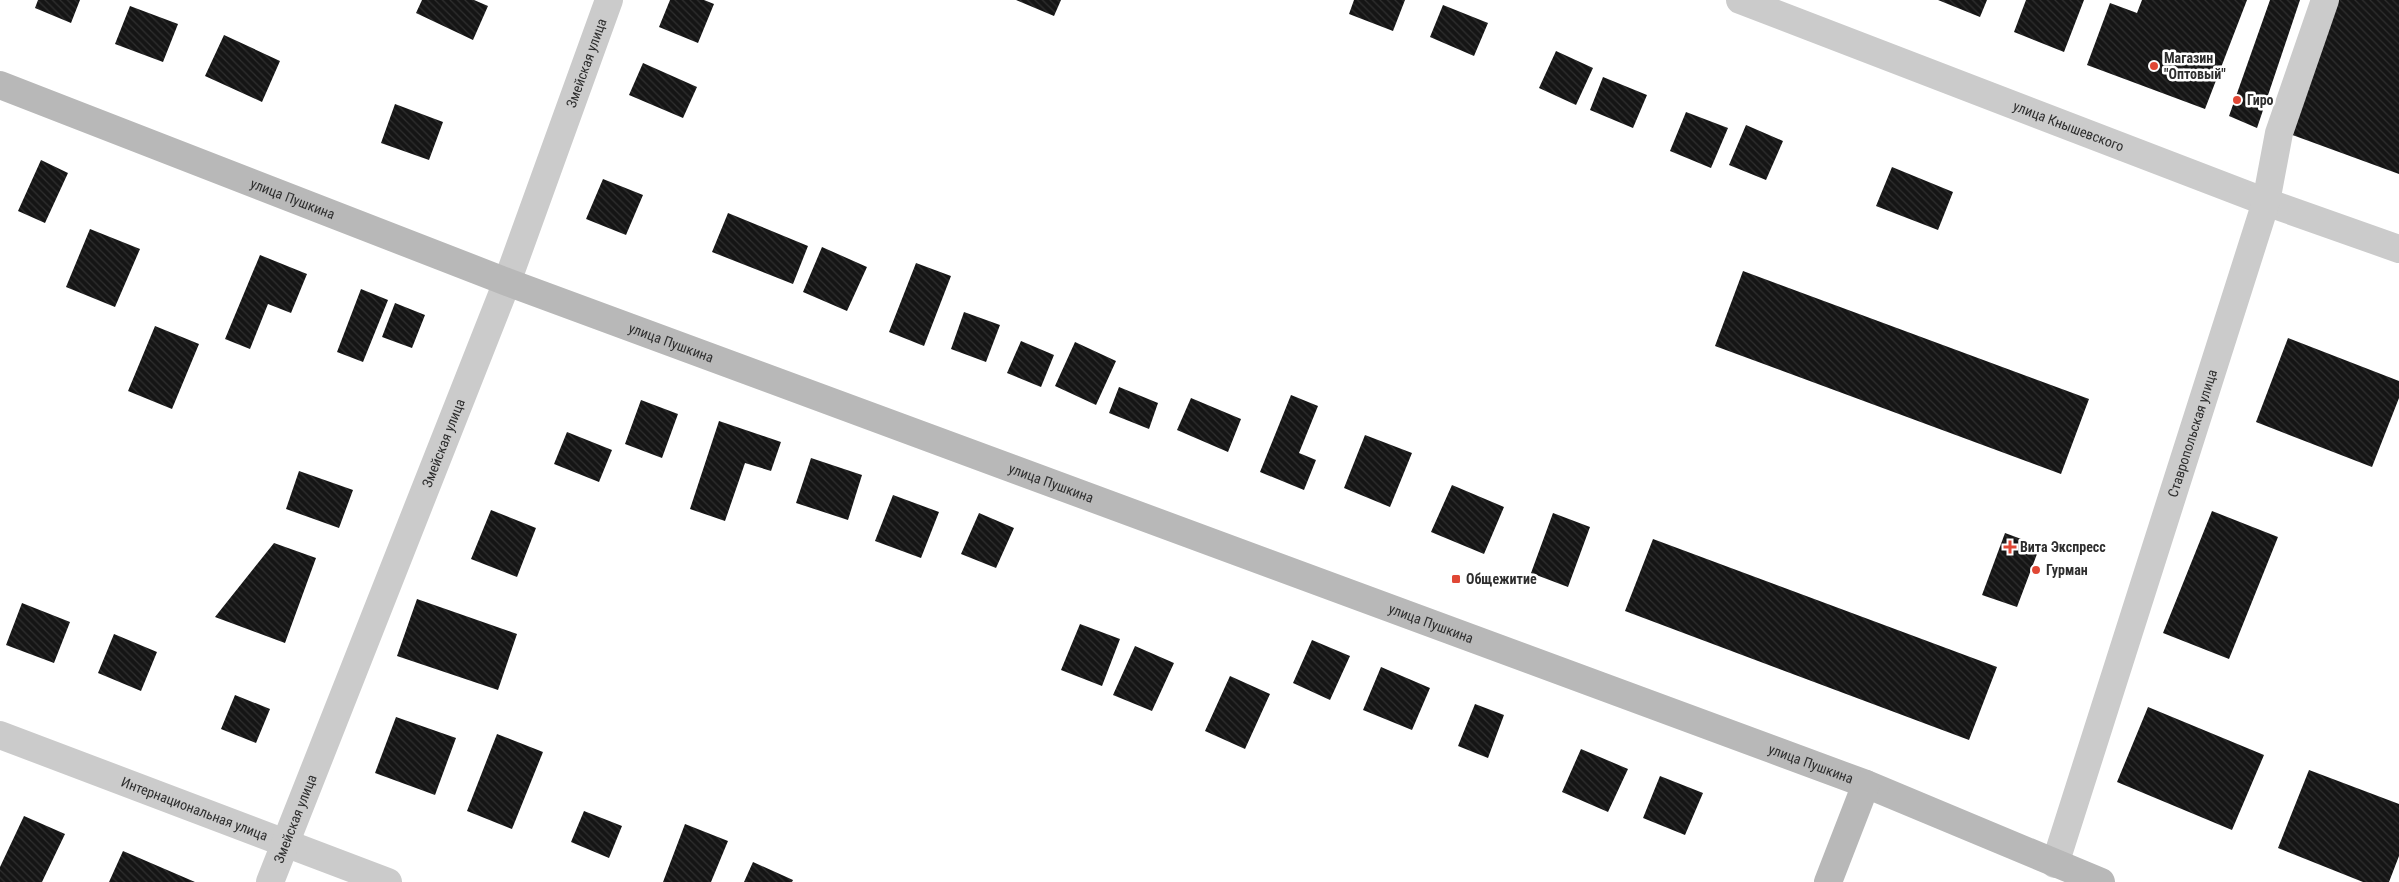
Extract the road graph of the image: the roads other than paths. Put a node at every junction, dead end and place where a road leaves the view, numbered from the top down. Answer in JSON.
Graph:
{"nodes":[{"id":1,"x":609,"y":0,"type":"edge"},
{"id":2,"x":1740,"y":0,"type":"edge"},
{"id":3,"x":2325,"y":0,"type":"edge"},
{"id":4,"x":0,"y":85,"type":"edge"},
{"id":5,"x":2266,"y":202,"type":"junction"},
{"id":6,"x":2399,"y":249,"type":"edge"},
{"id":7,"x":507,"y":282,"type":"junction"},
{"id":8,"x":0,"y":735,"type":"edge"},
{"id":9,"x":1866,"y":784,"type":"junction"},
{"id":10,"x":285,"y":842,"type":"junction"},
{"id":11,"x":2055,"y":864,"type":"junction"},
{"id":12,"x":270,"y":882,"type":"edge"},
{"id":13,"x":388,"y":882,"type":"edge"},
{"id":14,"x":1828,"y":882,"type":"edge"},
{"id":15,"x":2101,"y":882,"type":"edge"}],
"edges":[{"from":1,"to":7,"type":"street","name":"Змейская улица"},
{"from":2,"to":5,"type":"street","name":"улица Кнышевского"},
{"from":3,"to":5,"type":"street","name":"Ставропольская улица"},
{"from":4,"to":7,"type":"main road","name":"улица Пушкина"},
{"from":5,"to":6,"type":"street","name":"улица Кнышевского"},
{"from":5,"to":11,"type":"street","name":"Ставропольская улица"},
{"from":7,"to":9,"type":"main road","name":"улица Пушкина"},
{"from":7,"to":10,"type":"street","name":"Змейская улица"},
{"from":8,"to":10,"type":"street","name":"Интернациональная улица"},
{"from":9,"to":11,"type":"main road","name":"улица Пушкина"},
{"from":9,"to":14,"type":"main road"},
{"from":10,"to":12,"type":"street","name":"Змейская улица"},
{"from":10,"to":13,"type":"street","name":"Интернациональная улица"},
{"from":11,"to":15,"type":"main road","name":"улица Пушкина"}]}
